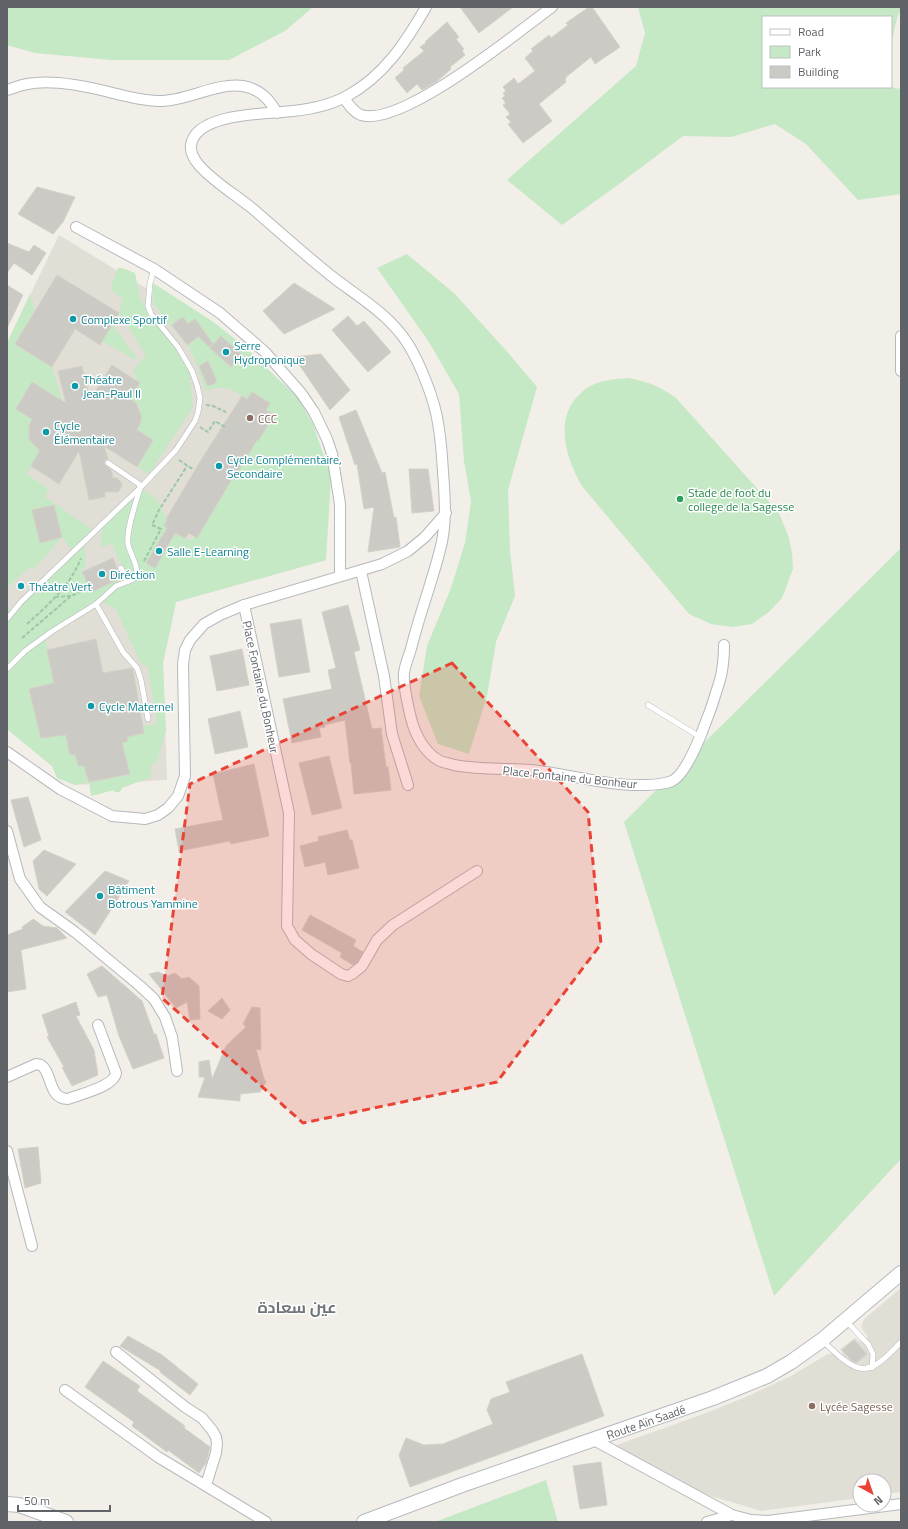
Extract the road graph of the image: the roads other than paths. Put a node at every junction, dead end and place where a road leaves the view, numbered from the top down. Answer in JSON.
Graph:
{"nodes":[{"id":1,"x":426,"y":7,"type":"edge"},
{"id":2,"x":552,"y":7,"type":"edge"},
{"id":3,"x":7,"y":90,"type":"edge"},
{"id":4,"x":344,"y":98,"type":"junction"},
{"id":5,"x":277,"y":113,"type":"junction"},
{"id":6,"x":76,"y":227,"type":"dead end"},
{"id":7,"x":154,"y":269,"type":"junction"},
{"id":8,"x":901,"y":336,"type":"edge"},
{"id":9,"x":901,"y":371,"type":"edge"},
{"id":10,"x":108,"y":463,"type":"dead end"},
{"id":11,"x":140,"y":488,"type":"junction"},
{"id":12,"x":446,"y":513,"type":"junction"},
{"id":13,"x":121,"y":568,"type":"dead end"},
{"id":14,"x":361,"y":571,"type":"junction"},
{"id":15,"x":340,"y":576,"type":"junction"},
{"id":16,"x":127,"y":581,"type":"junction"},
{"id":17,"x":96,"y":604,"type":"junction"},
{"id":18,"x":244,"y":605,"type":"junction"},
{"id":19,"x":7,"y":619,"type":"edge"},
{"id":20,"x":724,"y":645,"type":"dead end"},
{"id":21,"x":7,"y":669,"type":"edge"},
{"id":22,"x":648,"y":705,"type":"dead end"},
{"id":23,"x":148,"y":719,"type":"dead end"},
{"id":24,"x":700,"y":737,"type":"junction"},
{"id":25,"x":7,"y":752,"type":"edge"},
{"id":26,"x":408,"y":785,"type":"dead end"},
{"id":27,"x":7,"y":831,"type":"edge"},
{"id":28,"x":477,"y":871,"type":"dead end"},
{"id":29,"x":98,"y":1025,"type":"dead end"},
{"id":30,"x":177,"y":1071,"type":"dead end"},
{"id":31,"x":7,"y":1077,"type":"edge"},
{"id":32,"x":7,"y":1151,"type":"edge"},
{"id":33,"x":32,"y":1246,"type":"dead end"},
{"id":34,"x":901,"y":1273,"type":"edge"},
{"id":35,"x":845,"y":1320,"type":"junction"},
{"id":36,"x":822,"y":1340,"type":"junction"},
{"id":37,"x":901,"y":1342,"type":"edge"},
{"id":38,"x":116,"y":1352,"type":"dead end"},
{"id":39,"x":872,"y":1368,"type":"junction"},
{"id":40,"x":65,"y":1390,"type":"dead end"},
{"id":41,"x":594,"y":1440,"type":"junction"},
{"id":42,"x":206,"y":1485,"type":"junction"},
{"id":43,"x":7,"y":1504,"type":"edge"},
{"id":44,"x":901,"y":1504,"type":"edge"},
{"id":45,"x":732,"y":1515,"type":"junction"},
{"id":46,"x":66,"y":1522,"type":"edge"},
{"id":47,"x":266,"y":1522,"type":"edge"},
{"id":48,"x":364,"y":1522,"type":"edge"},
{"id":49,"x":707,"y":1522,"type":"edge"}],
"edges":[{"from":1,"to":4,"type":"street"},
{"from":2,"to":4,"type":"street"},
{"from":3,"to":5,"type":"street"},
{"from":4,"to":5,"type":"street"},
{"from":5,"to":12,"type":"street","name":"Place Fontaine du Bonheur"},
{"from":6,"to":7,"type":"street"},
{"from":7,"to":11,"type":"lane"},
{"from":7,"to":15,"type":"street"},
{"from":8,"to":9,"type":"street"},
{"from":10,"to":11,"type":"lane"},
{"from":11,"to":16,"type":"lane"},
{"from":11,"to":19,"type":"lane"},
{"from":12,"to":14,"type":"street"},
{"from":12,"to":24,"type":"street","name":"Place Fontaine du Bonheur"},
{"from":13,"to":16,"type":"lane"},
{"from":14,"to":15,"type":"street"},
{"from":14,"to":26,"type":"street"},
{"from":15,"to":18,"type":"street"},
{"from":16,"to":17,"type":"lane"},
{"from":17,"to":21,"type":"lane"},
{"from":17,"to":23,"type":"lane"},
{"from":18,"to":25,"type":"street"},
{"from":18,"to":28,"type":"street","name":"Place Fontaine du Bonheur"},
{"from":20,"to":24,"type":"street","name":"Place Fontaine du Bonheur"},
{"from":22,"to":24,"type":"lane"},
{"from":27,"to":30,"type":"street"},
{"from":29,"to":31,"type":"street"},
{"from":32,"to":33,"type":"street"},
{"from":34,"to":35,"type":"street","name":"Route Aïn Saadé"},
{"from":35,"to":36,"type":"street","name":"Route Aïn Saadé"},
{"from":35,"to":39,"type":"lane"},
{"from":36,"to":39,"type":"lane"},
{"from":36,"to":41,"type":"street","name":"Route Aïn Saadé"},
{"from":37,"to":39,"type":"lane"},
{"from":38,"to":42,"type":"street"},
{"from":40,"to":42,"type":"street"},
{"from":41,"to":45,"type":"street"},
{"from":41,"to":48,"type":"street","name":"Route Aïn Saadé"},
{"from":42,"to":47,"type":"street"},
{"from":43,"to":46,"type":"street"},
{"from":44,"to":45,"type":"street"},
{"from":45,"to":49,"type":"street"}]}
